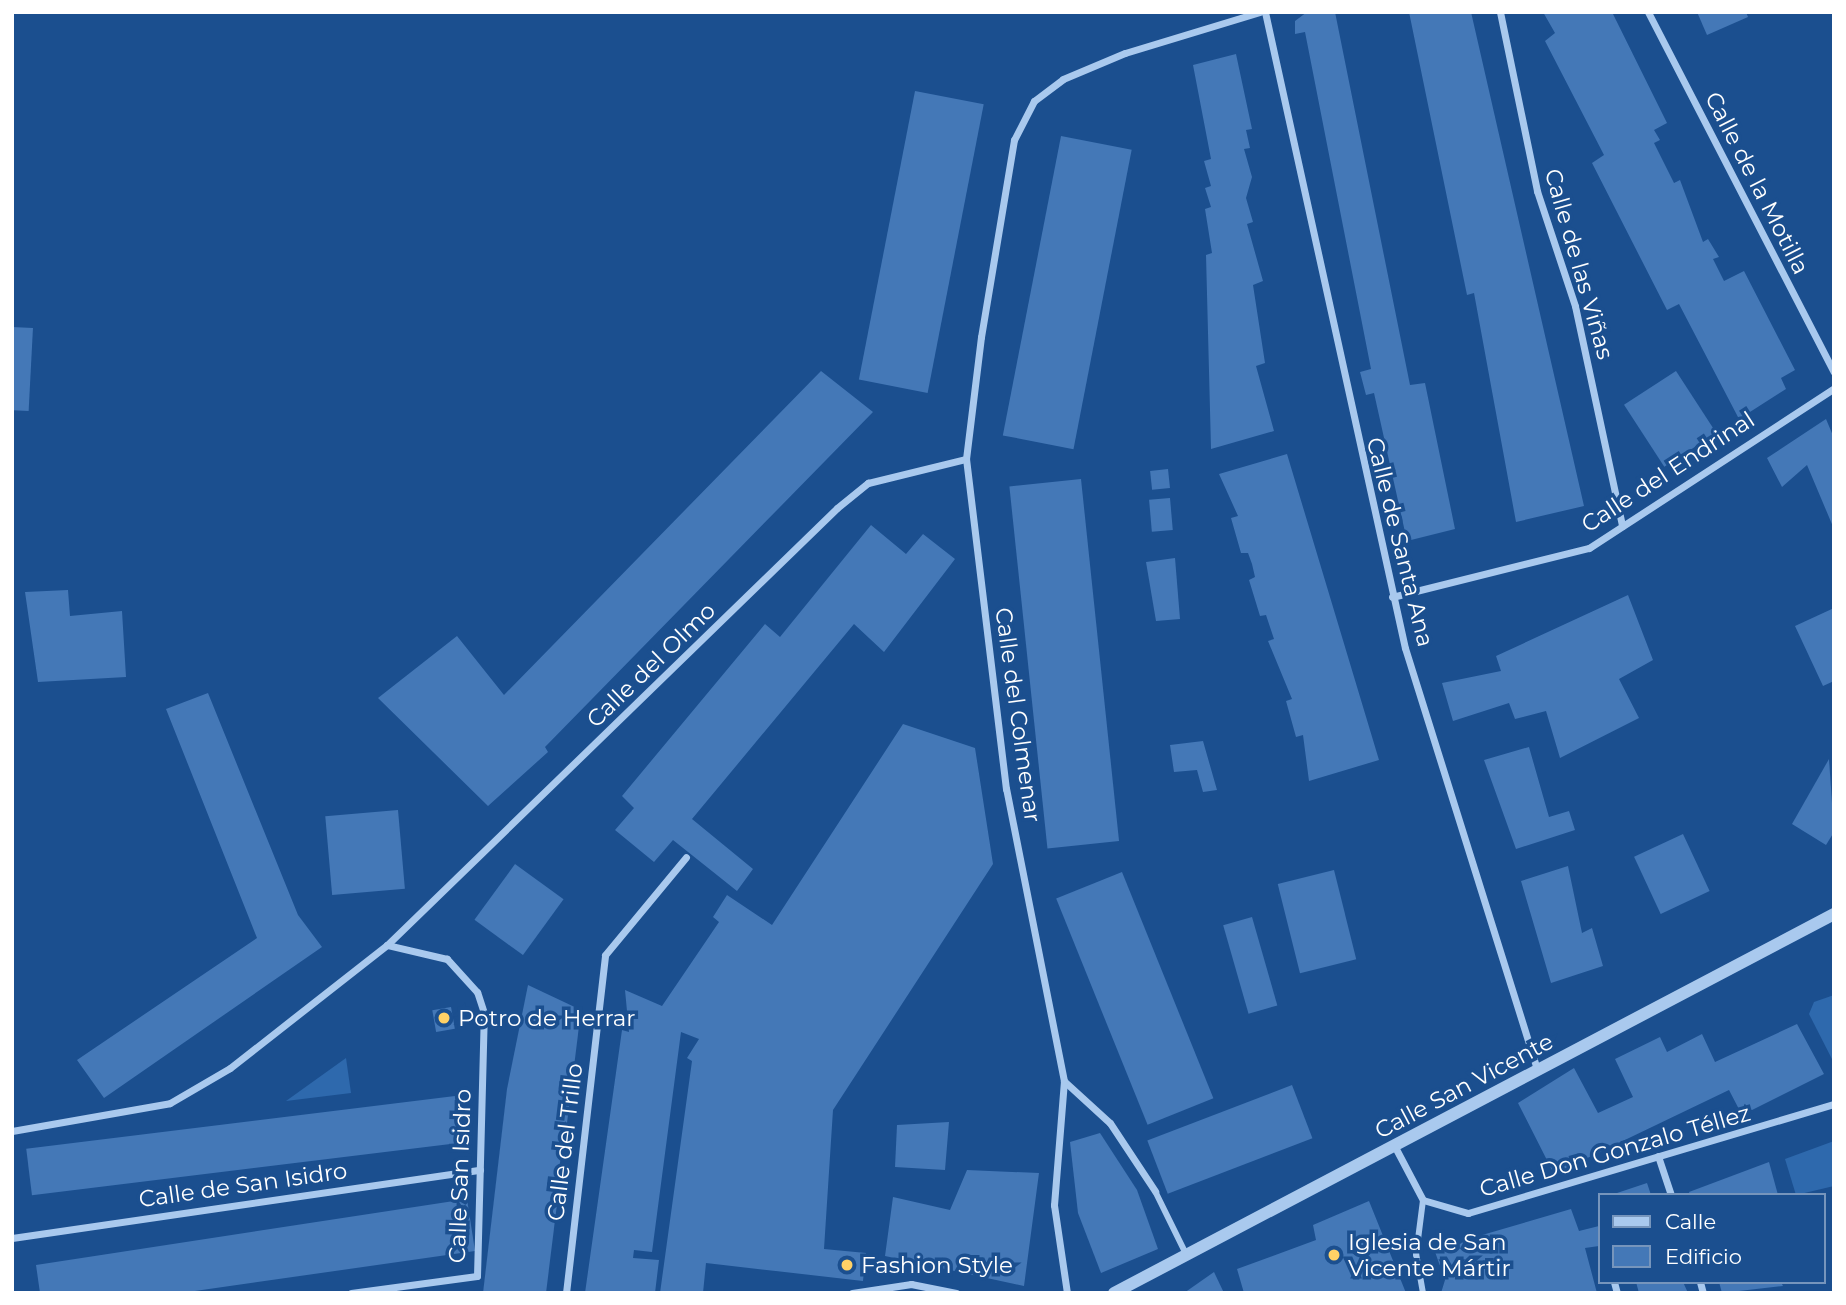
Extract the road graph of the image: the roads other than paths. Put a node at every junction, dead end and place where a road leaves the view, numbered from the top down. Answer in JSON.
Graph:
{"nodes":[{"id":1,"x":1262,"y":12,"type":"edge"},
{"id":2,"x":1500,"y":12,"type":"edge"},
{"id":3,"x":1648,"y":12,"type":"edge"},
{"id":4,"x":1834,"y":372,"type":"edge"},
{"id":5,"x":1834,"y":388,"type":"edge"},
{"id":6,"x":966,"y":459,"type":"junction"},
{"id":7,"x":1622,"y":526,"type":"junction"},
{"id":8,"x":1392,"y":597,"type":"junction"},
{"id":9,"x":685,"y":857,"type":"dead end"},
{"id":10,"x":1834,"y":914,"type":"edge"},
{"id":11,"x":387,"y":945,"type":"junction"},
{"id":12,"x":1538,"y":1070,"type":"junction"},
{"id":13,"x":1064,"y":1081,"type":"junction"},
{"id":14,"x":1834,"y":1104,"type":"edge"},
{"id":15,"x":12,"y":1131,"type":"edge"},
{"id":16,"x":1395,"y":1147,"type":"junction"},
{"id":17,"x":1658,"y":1156,"type":"junction"},
{"id":18,"x":480,"y":1170,"type":"junction"},
{"id":19,"x":1155,"y":1191,"type":"joint"},
{"id":20,"x":1670,"y":1193,"type":"edge"},
{"id":21,"x":1422,"y":1200,"type":"junction"},
{"id":22,"x":12,"y":1238,"type":"edge"},
{"id":23,"x":1187,"y":1256,"type":"junction"},
{"id":24,"x":351,"y":1293,"type":"edge"},
{"id":25,"x":566,"y":1293,"type":"edge"},
{"id":26,"x":852,"y":1293,"type":"edge"},
{"id":27,"x":956,"y":1293,"type":"edge"},
{"id":28,"x":1067,"y":1293,"type":"edge"},
{"id":29,"x":1114,"y":1293,"type":"edge"},
{"id":30,"x":1423,"y":1293,"type":"edge"}],
"edges":[{"from":1,"to":6,"type":"street","name":"Calle del Colmenar"},
{"from":1,"to":8,"type":"street","name":"Calle de Santa Ana"},
{"from":2,"to":7,"type":"street","name":"Calle de las Viñas"},
{"from":3,"to":4,"type":"street","name":"Calle de la Motilla"},
{"from":5,"to":7,"type":"street","name":"Calle del Endrinal"},
{"from":6,"to":11,"type":"street","name":"Calle del Olmo"},
{"from":6,"to":13,"type":"street","name":"Calle del Colmenar"},
{"from":7,"to":8,"type":"street","name":"Calle del Endrinal"},
{"from":8,"to":12,"type":"street","name":"Calle de Santa Ana"},
{"from":9,"to":25,"type":"street","name":"Calle del Trillo"},
{"from":10,"to":12,"type":"street","name":"Calle San Vicente"},
{"from":11,"to":15,"type":"street","name":"Calle del Olmo"},
{"from":11,"to":18,"type":"street","name":"Calle San Isidro"},
{"from":12,"to":16,"type":"street","name":"Calle San Vicente"},
{"from":13,"to":19,"type":"street"},
{"from":13,"to":28,"type":"street","name":"Calle del Colmenar"},
{"from":14,"to":17,"type":"street","name":"Calle Don Gonzalo Téllez"},
{"from":16,"to":21,"type":"street"},
{"from":16,"to":23,"type":"street","name":"Calle San Vicente"},
{"from":17,"to":20,"type":"street"},
{"from":17,"to":21,"type":"street","name":"Calle Don Gonzalo Téllez"},
{"from":18,"to":22,"type":"street","name":"Calle de San Isidro"},
{"from":18,"to":24,"type":"street","name":"Calle San Isidro"},
{"from":19,"to":23,"type":"street"},
{"from":21,"to":30,"type":"street"},
{"from":23,"to":29,"type":"street","name":"Calle San Vicente"},
{"from":26,"to":27,"type":"street"}]}
